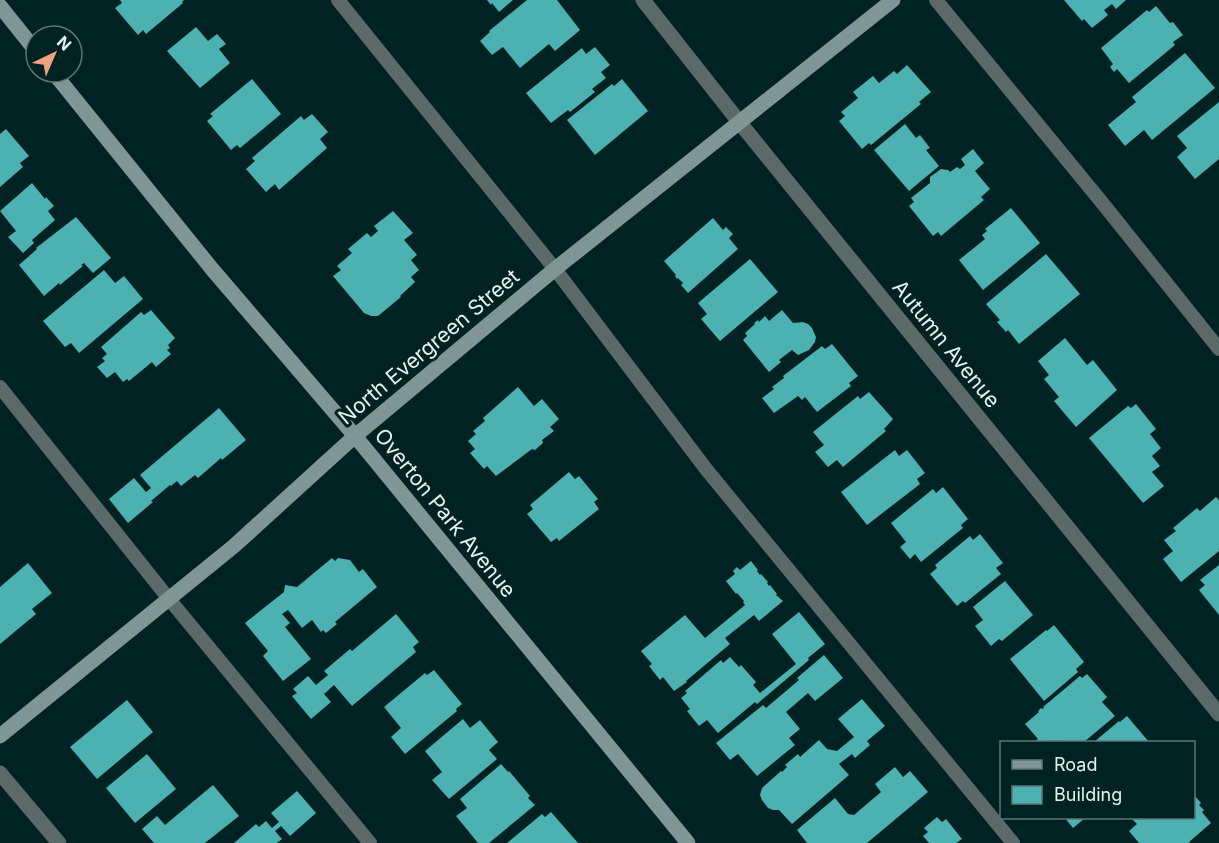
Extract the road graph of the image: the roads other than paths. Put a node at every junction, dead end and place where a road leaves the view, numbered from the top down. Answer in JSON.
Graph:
{"nodes":[{"id":1,"x":338,"y":0,"type":"edge"},
{"id":2,"x":643,"y":0,"type":"edge"},
{"id":3,"x":893,"y":0,"type":"edge"},
{"id":4,"x":936,"y":0,"type":"edge"},
{"id":5,"x":0,"y":6,"type":"edge"},
{"id":6,"x":24,"y":36,"type":"edge"},
{"id":7,"x":63,"y":84,"type":"edge"},
{"id":8,"x":740,"y":123,"type":"junction"},
{"id":9,"x":555,"y":268,"type":"junction"},
{"id":10,"x":1219,"y":349,"type":"edge"},
{"id":11,"x":0,"y":387,"type":"edge"},
{"id":12,"x":355,"y":436,"type":"junction"},
{"id":13,"x":169,"y":599,"type":"junction"},
{"id":14,"x":1219,"y":714,"type":"edge"},
{"id":15,"x":0,"y":736,"type":"edge"},
{"id":16,"x":0,"y":773,"type":"edge"},
{"id":17,"x":59,"y":843,"type":"edge"},
{"id":18,"x":370,"y":843,"type":"edge"},
{"id":19,"x":688,"y":843,"type":"edge"},
{"id":20,"x":1013,"y":843,"type":"edge"}],
"edges":[{"from":1,"to":9,"type":"lane"},
{"from":2,"to":8,"type":"street","name":"Autumn Avenue"},
{"from":3,"to":8,"type":"street","name":"North Evergreen Street"},
{"from":4,"to":10,"type":"lane"},
{"from":5,"to":6,"type":"street"},
{"from":7,"to":12,"type":"street","name":"Overton Park Avenue"},
{"from":8,"to":9,"type":"street","name":"North Evergreen Street"},
{"from":8,"to":14,"type":"street","name":"Autumn Avenue"},
{"from":9,"to":12,"type":"street","name":"North Evergreen Street"},
{"from":9,"to":20,"type":"lane"},
{"from":11,"to":13,"type":"lane"},
{"from":12,"to":13,"type":"street","name":"North Evergreen Street"},
{"from":12,"to":19,"type":"street","name":"Overton Park Avenue"},
{"from":13,"to":15,"type":"street","name":"North Evergreen Street"},
{"from":13,"to":18,"type":"lane"},
{"from":16,"to":17,"type":"street"}]}
